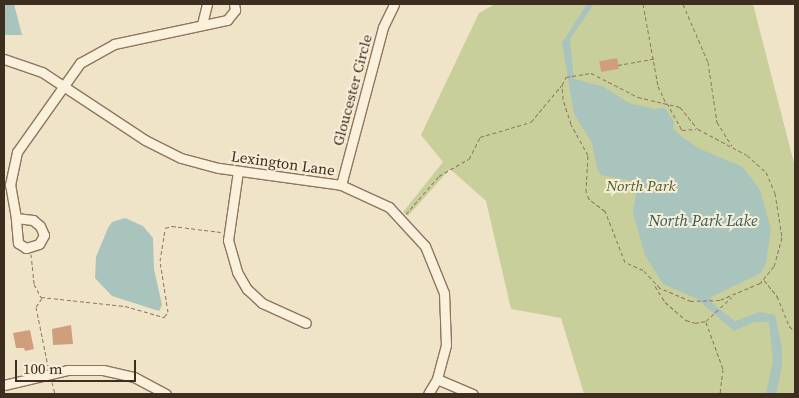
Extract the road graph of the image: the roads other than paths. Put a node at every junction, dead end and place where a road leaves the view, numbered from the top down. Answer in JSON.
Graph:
{"nodes":[{"id":1,"x":207,"y":4,"type":"edge"},
{"id":2,"x":234,"y":4,"type":"edge"},
{"id":3,"x":394,"y":4,"type":"edge"},
{"id":4,"x":202,"y":24,"type":"junction"},
{"id":5,"x":4,"y":59,"type":"edge"},
{"id":6,"x":62,"y":84,"type":"junction"},
{"id":7,"x":238,"y":171,"type":"junction"},
{"id":8,"x":341,"y":185,"type":"junction"},
{"id":9,"x":16,"y":218,"type":"junction"},
{"id":10,"x":306,"y":323,"type":"dead end"},
{"id":11,"x":437,"y":379,"type":"junction"},
{"id":12,"x":4,"y":385,"type":"edge"},
{"id":13,"x":166,"y":394,"type":"edge"},
{"id":14,"x":428,"y":394,"type":"edge"},
{"id":15,"x":473,"y":394,"type":"edge"}],
"edges":[{"from":1,"to":4,"type":"street"},
{"from":2,"to":4,"type":"street"},
{"from":3,"to":8,"type":"street","name":"Gloucester Circle"},
{"from":4,"to":6,"type":"street"},
{"from":5,"to":6,"type":"street","name":"Lexington Lane"},
{"from":6,"to":7,"type":"street","name":"Lexington Lane"},
{"from":6,"to":9,"type":"street"},
{"from":7,"to":8,"type":"street","name":"Lexington Lane"},
{"from":7,"to":10,"type":"street"},
{"from":8,"to":11,"type":"street","name":"Lexington Lane"},
{"from":9,"to":9,"type":"street"},
{"from":11,"to":14,"type":"street","name":"Lexington Lane"},
{"from":11,"to":15,"type":"street"},
{"from":12,"to":13,"type":"street"}]}
